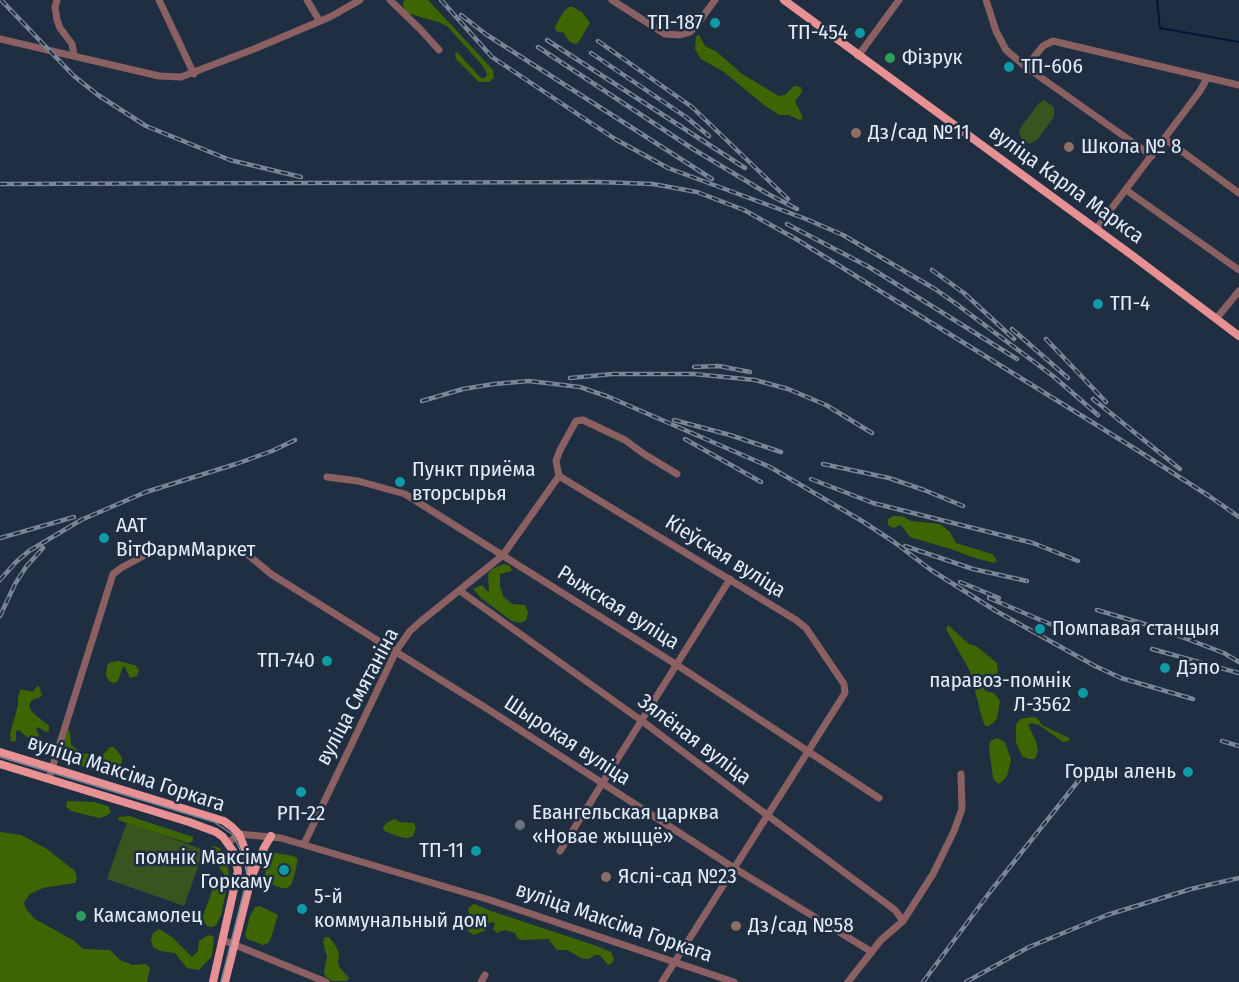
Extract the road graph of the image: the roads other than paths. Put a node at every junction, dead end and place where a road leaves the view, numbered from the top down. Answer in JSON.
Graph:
{"nodes":[{"id":1,"x":159,"y":0,"type":"edge"},
{"id":2,"x":307,"y":0,"type":"edge"},
{"id":3,"x":360,"y":0,"type":"edge"},
{"id":4,"x":390,"y":0,"type":"edge"},
{"id":5,"x":612,"y":0,"type":"edge"},
{"id":6,"x":715,"y":0,"type":"edge"},
{"id":7,"x":784,"y":0,"type":"edge"},
{"id":8,"x":899,"y":0,"type":"edge"},
{"id":9,"x":986,"y":0,"type":"edge"},
{"id":10,"x":54,"y":2,"type":"edge"},
{"id":11,"x":319,"y":20,"type":"junction"},
{"id":12,"x":0,"y":39,"type":"edge"},
{"id":13,"x":439,"y":50,"type":"dead end"},
{"id":14,"x":74,"y":55,"type":"junction"},
{"id":15,"x":858,"y":56,"type":"junction"},
{"id":16,"x":1026,"y":67,"type":"junction"},
{"id":17,"x":194,"y":74,"type":"junction"},
{"id":18,"x":1207,"y":78,"type":"junction"},
{"id":19,"x":1239,"y":86,"type":"edge"},
{"id":20,"x":1165,"y":139,"type":"junction"},
{"id":21,"x":1152,"y":156,"type":"junction"},
{"id":22,"x":1126,"y":190,"type":"junction"},
{"id":23,"x":1239,"y":193,"type":"edge"},
{"id":24,"x":1096,"y":229,"type":"junction"},
{"id":25,"x":1239,"y":270,"type":"edge"},
{"id":26,"x":1239,"y":291,"type":"edge"},
{"id":27,"x":1216,"y":319,"type":"junction"},
{"id":28,"x":1239,"y":336,"type":"edge"},
{"id":29,"x":677,"y":474,"type":"dead end"},
{"id":30,"x":559,"y":476,"type":"junction"},
{"id":31,"x":327,"y":477,"type":"dead end"},
{"id":32,"x":156,"y":549,"type":"dead end"},
{"id":33,"x":247,"y":554,"type":"dead end"},
{"id":34,"x":503,"y":555,"type":"junction"},
{"id":35,"x":730,"y":579,"type":"junction"},
{"id":36,"x":460,"y":591,"type":"junction"},
{"id":37,"x":396,"y":651,"type":"junction"},
{"id":38,"x":677,"y":664,"type":"junction"},
{"id":39,"x":642,"y":721,"type":"junction"},
{"id":40,"x":807,"y":751,"type":"junction"},
{"id":41,"x":0,"y":753,"type":"edge"},
{"id":42,"x":0,"y":764,"type":"edge"},
{"id":43,"x":52,"y":768,"type":"junction"},
{"id":44,"x":961,"y":774,"type":"dead end"},
{"id":45,"x":49,"y":778,"type":"junction"},
{"id":46,"x":602,"y":784,"type":"junction"},
{"id":47,"x":879,"y":798,"type":"dead end"},
{"id":48,"x":767,"y":815,"type":"junction"},
{"id":49,"x":216,"y":832,"type":"junction"},
{"id":50,"x":239,"y":834,"type":"junction"},
{"id":51,"x":271,"y":836,"type":"junction"},
{"id":52,"x":228,"y":843,"type":"junction"},
{"id":53,"x":304,"y":844,"type":"junction"},
{"id":54,"x":560,"y":851,"type":"dead end"},
{"id":55,"x":734,"y":868,"type":"junction"},
{"id":56,"x":251,"y":879,"type":"junction"},
{"id":57,"x":903,"y":921,"type":"junction"},
{"id":58,"x":223,"y":940,"type":"junction"},
{"id":59,"x":234,"y":944,"type":"junction"},
{"id":60,"x":872,"y":952,"type":"junction"},
{"id":61,"x":674,"y":963,"type":"junction"},
{"id":62,"x":213,"y":982,"type":"edge"},
{"id":63,"x":225,"y":982,"type":"edge"},
{"id":64,"x":326,"y":982,"type":"edge"},
{"id":65,"x":662,"y":982,"type":"edge"},
{"id":66,"x":734,"y":982,"type":"edge"},
{"id":67,"x":848,"y":982,"type":"edge"}],
"edges":[{"from":1,"to":17,"type":"street"},
{"from":2,"to":11,"type":"street"},
{"from":3,"to":11,"type":"street"},
{"from":4,"to":13,"type":"street"},
{"from":5,"to":6,"type":"street"},
{"from":7,"to":15,"type":"main road","name":"вуліца Карла Маркса"},
{"from":8,"to":15,"type":"street"},
{"from":9,"to":16,"type":"street"},
{"from":10,"to":14,"type":"street"},
{"from":11,"to":17,"type":"street"},
{"from":12,"to":14,"type":"street"},
{"from":14,"to":17,"type":"street"},
{"from":15,"to":24,"type":"main road","name":"вуліца Карла Маркса"},
{"from":16,"to":18,"type":"street"},
{"from":16,"to":21,"type":"street"},
{"from":18,"to":19,"type":"street"},
{"from":18,"to":20,"type":"street"},
{"from":20,"to":21,"type":"street"},
{"from":20,"to":23,"type":"street"},
{"from":21,"to":22,"type":"street"},
{"from":22,"to":24,"type":"street"},
{"from":22,"to":25,"type":"street"},
{"from":24,"to":27,"type":"main road","name":"вуліца Карла Маркса"},
{"from":26,"to":27,"type":"street"},
{"from":27,"to":28,"type":"main road","name":"вуліца Карла Маркса"},
{"from":29,"to":30,"type":"street"},
{"from":30,"to":34,"type":"street","name":"вуліца Смятаніна"},
{"from":30,"to":35,"type":"street","name":"Кіеўская вуліца"},
{"from":31,"to":34,"type":"street","name":"Рыжская вуліца"},
{"from":32,"to":43,"type":"street"},
{"from":33,"to":37,"type":"street","name":"Шырокая вуліца"},
{"from":34,"to":36,"type":"street","name":"вуліца Смятаніна"},
{"from":34,"to":38,"type":"street","name":"Рыжская вуліца"},
{"from":35,"to":38,"type":"street"},
{"from":35,"to":40,"type":"street","name":"Кіеўская вуліца"},
{"from":36,"to":37,"type":"street","name":"вуліца Смятаніна"},
{"from":36,"to":39,"type":"street","name":"Зялёная вуліца"},
{"from":37,"to":46,"type":"street","name":"Шырокая вуліца"},
{"from":37,"to":53,"type":"street","name":"вуліца Смятаніна"},
{"from":38,"to":39,"type":"street"},
{"from":38,"to":40,"type":"street","name":"Рыжская вуліца"},
{"from":39,"to":46,"type":"street"},
{"from":39,"to":48,"type":"street","name":"Зялёная вуліца"},
{"from":40,"to":47,"type":"street","name":"Рыжская вуліца"},
{"from":40,"to":48,"type":"street"},
{"from":41,"to":43,"type":"main road","name":"вуліца Максіма Горкага"},
{"from":42,"to":45,"type":"main road","name":"вуліца Максіма Горкага"},
{"from":43,"to":45,"type":"street"},
{"from":43,"to":50,"type":"main road","name":"вуліца Максіма Горкага"},
{"from":44,"to":57,"type":"street"},
{"from":45,"to":49,"type":"main road","name":"вуліца Максіма Горкага"},
{"from":46,"to":54,"type":"street"},
{"from":46,"to":55,"type":"street","name":"Шырокая вуліца"},
{"from":48,"to":55,"type":"street"},
{"from":48,"to":57,"type":"street","name":"Зялёная вуліца"},
{"from":49,"to":50,"type":"main road","name":"вуліца Максіма Горкага"},
{"from":49,"to":52,"type":"main road","name":"вуліца Максіма Горкага"},
{"from":50,"to":51,"type":"street","name":"вуліца Максіма Горкага"},
{"from":50,"to":52,"type":"street","name":"вуліца Максіма Горкага"},
{"from":50,"to":56,"type":"main road"},
{"from":51,"to":53,"type":"street","name":"вуліца Максіма Горкага"},
{"from":51,"to":56,"type":"main road"},
{"from":52,"to":58,"type":"main road"},
{"from":53,"to":61,"type":"street","name":"вуліца Максіма Горкага"},
{"from":55,"to":60,"type":"street","name":"Шырокая вуліца"},
{"from":55,"to":61,"type":"street"},
{"from":56,"to":59,"type":"main road"},
{"from":57,"to":60,"type":"street"},
{"from":58,"to":59,"type":"street"},
{"from":58,"to":62,"type":"main road"},
{"from":59,"to":63,"type":"main road"},
{"from":59,"to":64,"type":"street"},
{"from":60,"to":67,"type":"street"},
{"from":61,"to":65,"type":"street"},
{"from":61,"to":66,"type":"street","name":"вуліца Максіма Горкага"}]}
